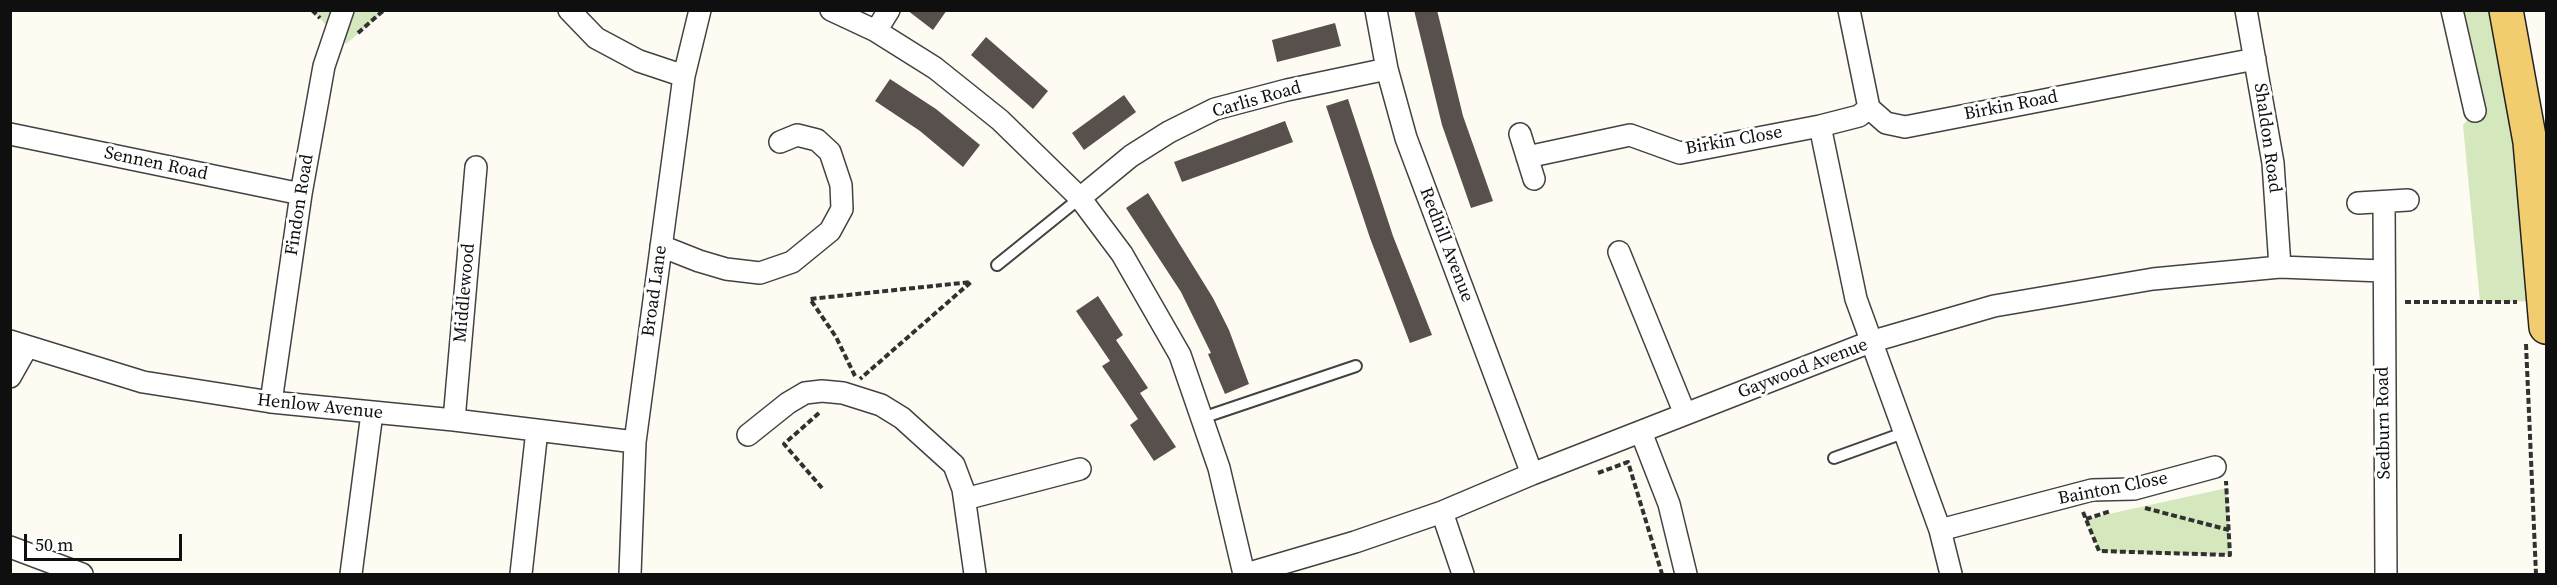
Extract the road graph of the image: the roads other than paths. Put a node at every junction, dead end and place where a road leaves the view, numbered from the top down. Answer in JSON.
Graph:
{"nodes":[{"id":1,"x":343,"y":10,"type":"edge"},
{"id":2,"x":569,"y":10,"type":"edge"},
{"id":3,"x":699,"y":10,"type":"edge"},
{"id":4,"x":831,"y":10,"type":"edge"},
{"id":5,"x":890,"y":10,"type":"edge"},
{"id":6,"x":1376,"y":10,"type":"edge"},
{"id":7,"x":1849,"y":10,"type":"edge"},
{"id":8,"x":2246,"y":10,"type":"edge"},
{"id":9,"x":2452,"y":10,"type":"edge"},
{"id":10,"x":2506,"y":10,"type":"edge"},
{"id":11,"x":876,"y":31,"type":"junction"},
{"id":12,"x":2255,"y":59,"type":"junction"},
{"id":13,"x":1387,"y":69,"type":"junction"},
{"id":14,"x":684,"y":76,"type":"junction"},
{"id":15,"x":1869,"y":108,"type":"junction"},
{"id":16,"x":2475,"y":111,"type":"dead end"},
{"id":17,"x":1820,"y":126,"type":"junction"},
{"id":18,"x":10,"y":134,"type":"edge"},
{"id":19,"x":1520,"y":134,"type":"dead end"},
{"id":20,"x":780,"y":142,"type":"dead end"},
{"id":21,"x":1527,"y":157,"type":"junction"},
{"id":22,"x":476,"y":167,"type":"dead end"},
{"id":23,"x":1534,"y":179,"type":"dead end"},
{"id":24,"x":300,"y":194,"type":"junction"},
{"id":25,"x":1080,"y":198,"type":"junction"},
{"id":26,"x":2408,"y":200,"type":"dead end"},
{"id":27,"x":2384,"y":202,"type":"junction"},
{"id":28,"x":2358,"y":203,"type":"dead end"},
{"id":29,"x":661,"y":246,"type":"junction"},
{"id":30,"x":1619,"y":252,"type":"dead end"},
{"id":31,"x":997,"y":265,"type":"dead end"},
{"id":32,"x":2280,"y":267,"type":"junction"},
{"id":33,"x":2383,"y":271,"type":"junction"},
{"id":34,"x":2547,"y":327,"type":"edge"},
{"id":35,"x":1870,"y":342,"type":"junction"},
{"id":36,"x":19,"y":344,"type":"edge"},
{"id":37,"x":1356,"y":366,"type":"dead end"},
{"id":38,"x":10,"y":377,"type":"edge"},
{"id":39,"x":271,"y":402,"type":"junction"},
{"id":40,"x":372,"y":413,"type":"junction"},
{"id":41,"x":1685,"y":414,"type":"junction"},
{"id":42,"x":1202,"y":418,"type":"junction"},
{"id":43,"x":454,"y":420,"type":"junction"},
{"id":44,"x":537,"y":430,"type":"junction"},
{"id":45,"x":1641,"y":432,"type":"junction"},
{"id":46,"x":1906,"y":432,"type":"junction"},
{"id":47,"x":748,"y":435,"type":"dead end"},
{"id":48,"x":635,"y":442,"type":"junction"},
{"id":49,"x":1834,"y":458,"type":"dead end"},
{"id":50,"x":1080,"y":469,"type":"dead end"},
{"id":51,"x":2221,"y":469,"type":"road end"},
{"id":52,"x":1532,"y":474,"type":"junction"},
{"id":53,"x":965,"y":499,"type":"junction"},
{"id":54,"x":1442,"y":512,"type":"junction"},
{"id":55,"x":1940,"y":530,"type":"junction"},
{"id":56,"x":10,"y":547,"type":"edge"},
{"id":57,"x":82,"y":574,"type":"edge"},
{"id":58,"x":351,"y":574,"type":"edge"},
{"id":59,"x":521,"y":574,"type":"edge"},
{"id":60,"x":630,"y":574,"type":"edge"},
{"id":61,"x":975,"y":574,"type":"edge"},
{"id":62,"x":1245,"y":574,"type":"edge"},
{"id":63,"x":1463,"y":574,"type":"edge"},
{"id":64,"x":1686,"y":574,"type":"edge"},
{"id":65,"x":1951,"y":574,"type":"edge"},
{"id":66,"x":2386,"y":574,"type":"edge"}],
"edges":[{"from":1,"to":24,"type":"street","name":"Findon Road"},
{"from":2,"to":14,"type":"street"},
{"from":3,"to":14,"type":"street","name":"Broad Lane"},
{"from":4,"to":11,"type":"street"},
{"from":5,"to":11,"type":"street"},
{"from":6,"to":13,"type":"street","name":"Redhill Avenue"},
{"from":7,"to":15,"type":"street"},
{"from":8,"to":12,"type":"street","name":"Shaldon Road"},
{"from":9,"to":16,"type":"street"},
{"from":10,"to":34,"type":"main road"},
{"from":11,"to":25,"type":"street"},
{"from":12,"to":15,"type":"street","name":"Birkin Road"},
{"from":12,"to":32,"type":"street","name":"Shaldon Road"},
{"from":13,"to":25,"type":"street","name":"Carlis Road"},
{"from":13,"to":52,"type":"street","name":"Redhill Avenue"},
{"from":14,"to":29,"type":"street","name":"Broad Lane"},
{"from":15,"to":17,"type":"street","name":"Birkin Close"},
{"from":17,"to":21,"type":"street","name":"Birkin Close"},
{"from":17,"to":35,"type":"street"},
{"from":18,"to":24,"type":"street","name":"Sennen Road"},
{"from":19,"to":21,"type":"street"},
{"from":20,"to":29,"type":"street"},
{"from":21,"to":23,"type":"street"},
{"from":22,"to":43,"type":"street","name":"Middlewood"},
{"from":24,"to":39,"type":"street","name":"Findon Road"},
{"from":25,"to":31,"type":"lane"},
{"from":25,"to":42,"type":"street"},
{"from":26,"to":27,"type":"street"},
{"from":27,"to":28,"type":"street"},
{"from":27,"to":33,"type":"street","name":"Sedburn Road"},
{"from":29,"to":48,"type":"street","name":"Broad Lane"},
{"from":30,"to":41,"type":"street"},
{"from":32,"to":33,"type":"street","name":"Gaywood Avenue"},
{"from":32,"to":35,"type":"street","name":"Gaywood Avenue"},
{"from":33,"to":66,"type":"street","name":"Sedburn Road"},
{"from":35,"to":41,"type":"street","name":"Gaywood Avenue"},
{"from":35,"to":46,"type":"street"},
{"from":36,"to":38,"type":"street"},
{"from":36,"to":39,"type":"street","name":"Henlow Avenue"},
{"from":37,"to":42,"type":"lane"},
{"from":39,"to":40,"type":"street","name":"Henlow Avenue"},
{"from":40,"to":43,"type":"street","name":"Henlow Avenue"},
{"from":40,"to":58,"type":"street"},
{"from":41,"to":45,"type":"street","name":"Gaywood Avenue"},
{"from":42,"to":62,"type":"street"},
{"from":43,"to":44,"type":"street","name":"Henlow Avenue"},
{"from":44,"to":48,"type":"street","name":"Henlow Avenue"},
{"from":44,"to":59,"type":"street"},
{"from":45,"to":52,"type":"street","name":"Gaywood Avenue"},
{"from":45,"to":64,"type":"street"},
{"from":46,"to":49,"type":"lane"},
{"from":46,"to":55,"type":"street"},
{"from":47,"to":53,"type":"street"},
{"from":48,"to":60,"type":"street","name":"Broad Lane"},
{"from":50,"to":53,"type":"street"},
{"from":51,"to":55,"type":"street","name":"Bainton Close"},
{"from":52,"to":54,"type":"street","name":"Gaywood Avenue"},
{"from":53,"to":61,"type":"street"},
{"from":54,"to":62,"type":"street","name":"Gaywood Avenue"},
{"from":54,"to":63,"type":"street"},
{"from":55,"to":65,"type":"street"},
{"from":56,"to":57,"type":"street"}]}
